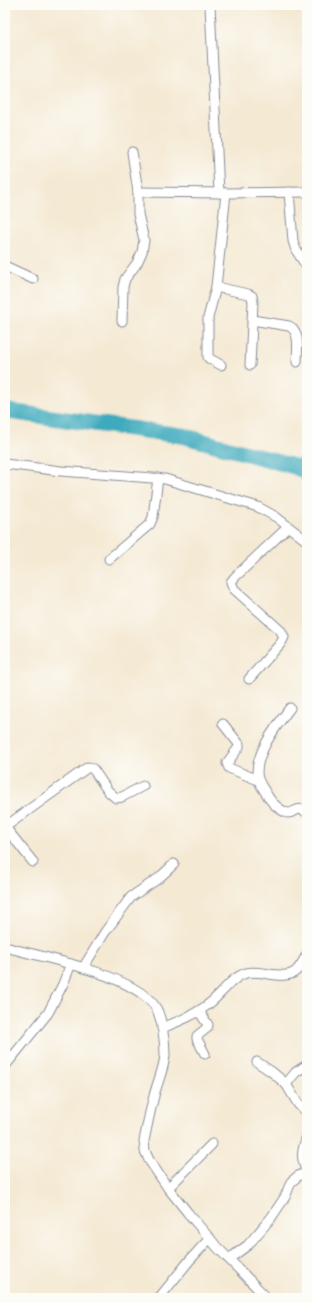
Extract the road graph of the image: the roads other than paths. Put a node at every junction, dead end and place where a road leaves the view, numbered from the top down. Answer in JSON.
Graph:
{"nodes":[{"id":1,"x":210,"y":5,"type":"edge"},
{"id":2,"x":132,"y":152,"type":"dead end"},
{"id":3,"x":138,"y":192,"type":"junction"},
{"id":4,"x":289,"y":192,"type":"junction"},
{"id":5,"x":307,"y":192,"type":"edge"},
{"id":6,"x":222,"y":193,"type":"junction"},
{"id":7,"x":5,"y":266,"type":"edge"},
{"id":8,"x":307,"y":267,"type":"edge"},
{"id":9,"x":33,"y":279,"type":"dead end"},
{"id":10,"x":216,"y":287,"type":"junction"},
{"id":11,"x":122,"y":320,"type":"dead end"},
{"id":12,"x":252,"y":320,"type":"junction"},
{"id":13,"x":297,"y":362,"type":"dead end"},
{"id":14,"x":221,"y":365,"type":"dead end"},
{"id":15,"x":250,"y":365,"type":"dead end"},
{"id":16,"x":5,"y":464,"type":"edge"},
{"id":17,"x":158,"y":478,"type":"junction"},
{"id":18,"x":288,"y":527,"type":"junction"},
{"id":19,"x":307,"y":541,"type":"edge"},
{"id":20,"x":109,"y":559,"type":"dead end"},
{"id":21,"x":249,"y":679,"type":"dead end"},
{"id":22,"x":290,"y":708,"type":"dead end"},
{"id":23,"x":223,"y":724,"type":"dead end"},
{"id":24,"x":258,"y":780,"type":"junction"},
{"id":25,"x":143,"y":786,"type":"dead end"},
{"id":26,"x":307,"y":813,"type":"edge"},
{"id":27,"x":5,"y":827,"type":"edge"},
{"id":28,"x":33,"y":862,"type":"dead end"},
{"id":29,"x":174,"y":864,"type":"dead end"},
{"id":30,"x":5,"y":947,"type":"edge"},
{"id":31,"x":307,"y":954,"type":"edge"},
{"id":32,"x":304,"y":964,"type":"edge"},
{"id":33,"x":71,"y":966,"type":"junction"},
{"id":34,"x":83,"y":968,"type":"junction"},
{"id":35,"x":200,"y":1011,"type":"junction"},
{"id":36,"x":162,"y":1028,"type":"junction"},
{"id":37,"x":205,"y":1054,"type":"dead end"},
{"id":38,"x":257,"y":1062,"type":"dead end"},
{"id":39,"x":307,"y":1065,"type":"edge"},
{"id":40,"x":5,"y":1066,"type":"edge"},
{"id":41,"x":286,"y":1084,"type":"junction"},
{"id":42,"x":307,"y":1113,"type":"edge"},
{"id":43,"x":307,"y":1136,"type":"edge"},
{"id":44,"x":212,"y":1144,"type":"dead end"},
{"id":45,"x":307,"y":1172,"type":"edge"},
{"id":46,"x":168,"y":1188,"type":"junction"},
{"id":47,"x":210,"y":1238,"type":"junction"},
{"id":48,"x":230,"y":1259,"type":"junction"},
{"id":49,"x":159,"y":1298,"type":"edge"},
{"id":50,"x":267,"y":1298,"type":"edge"}],
"edges":[{"from":1,"to":6,"type":"street"},
{"from":2,"to":3,"type":"street"},
{"from":3,"to":6,"type":"street"},
{"from":3,"to":11,"type":"street"},
{"from":4,"to":5,"type":"street"},
{"from":4,"to":6,"type":"street"},
{"from":4,"to":8,"type":"street"},
{"from":6,"to":10,"type":"street"},
{"from":7,"to":9,"type":"street"},
{"from":10,"to":12,"type":"street"},
{"from":10,"to":14,"type":"street"},
{"from":12,"to":13,"type":"street"},
{"from":12,"to":15,"type":"street"},
{"from":16,"to":17,"type":"street"},
{"from":17,"to":18,"type":"street"},
{"from":17,"to":20,"type":"street"},
{"from":18,"to":19,"type":"street"},
{"from":18,"to":21,"type":"street"},
{"from":22,"to":24,"type":"street"},
{"from":23,"to":24,"type":"street"},
{"from":24,"to":26,"type":"street"},
{"from":25,"to":27,"type":"street"},
{"from":27,"to":28,"type":"street"},
{"from":29,"to":34,"type":"street"},
{"from":30,"to":33,"type":"street"},
{"from":31,"to":32,"type":"street"},
{"from":32,"to":35,"type":"street"},
{"from":33,"to":34,"type":"street"},
{"from":33,"to":40,"type":"street"},
{"from":34,"to":36,"type":"street"},
{"from":35,"to":36,"type":"street"},
{"from":35,"to":37,"type":"street"},
{"from":36,"to":46,"type":"street"},
{"from":38,"to":41,"type":"street"},
{"from":39,"to":41,"type":"street"},
{"from":41,"to":42,"type":"street"},
{"from":43,"to":45,"type":"street"},
{"from":44,"to":46,"type":"street"},
{"from":45,"to":48,"type":"street"},
{"from":46,"to":47,"type":"street"},
{"from":47,"to":48,"type":"street"},
{"from":47,"to":49,"type":"street"},
{"from":48,"to":50,"type":"street"}]}
